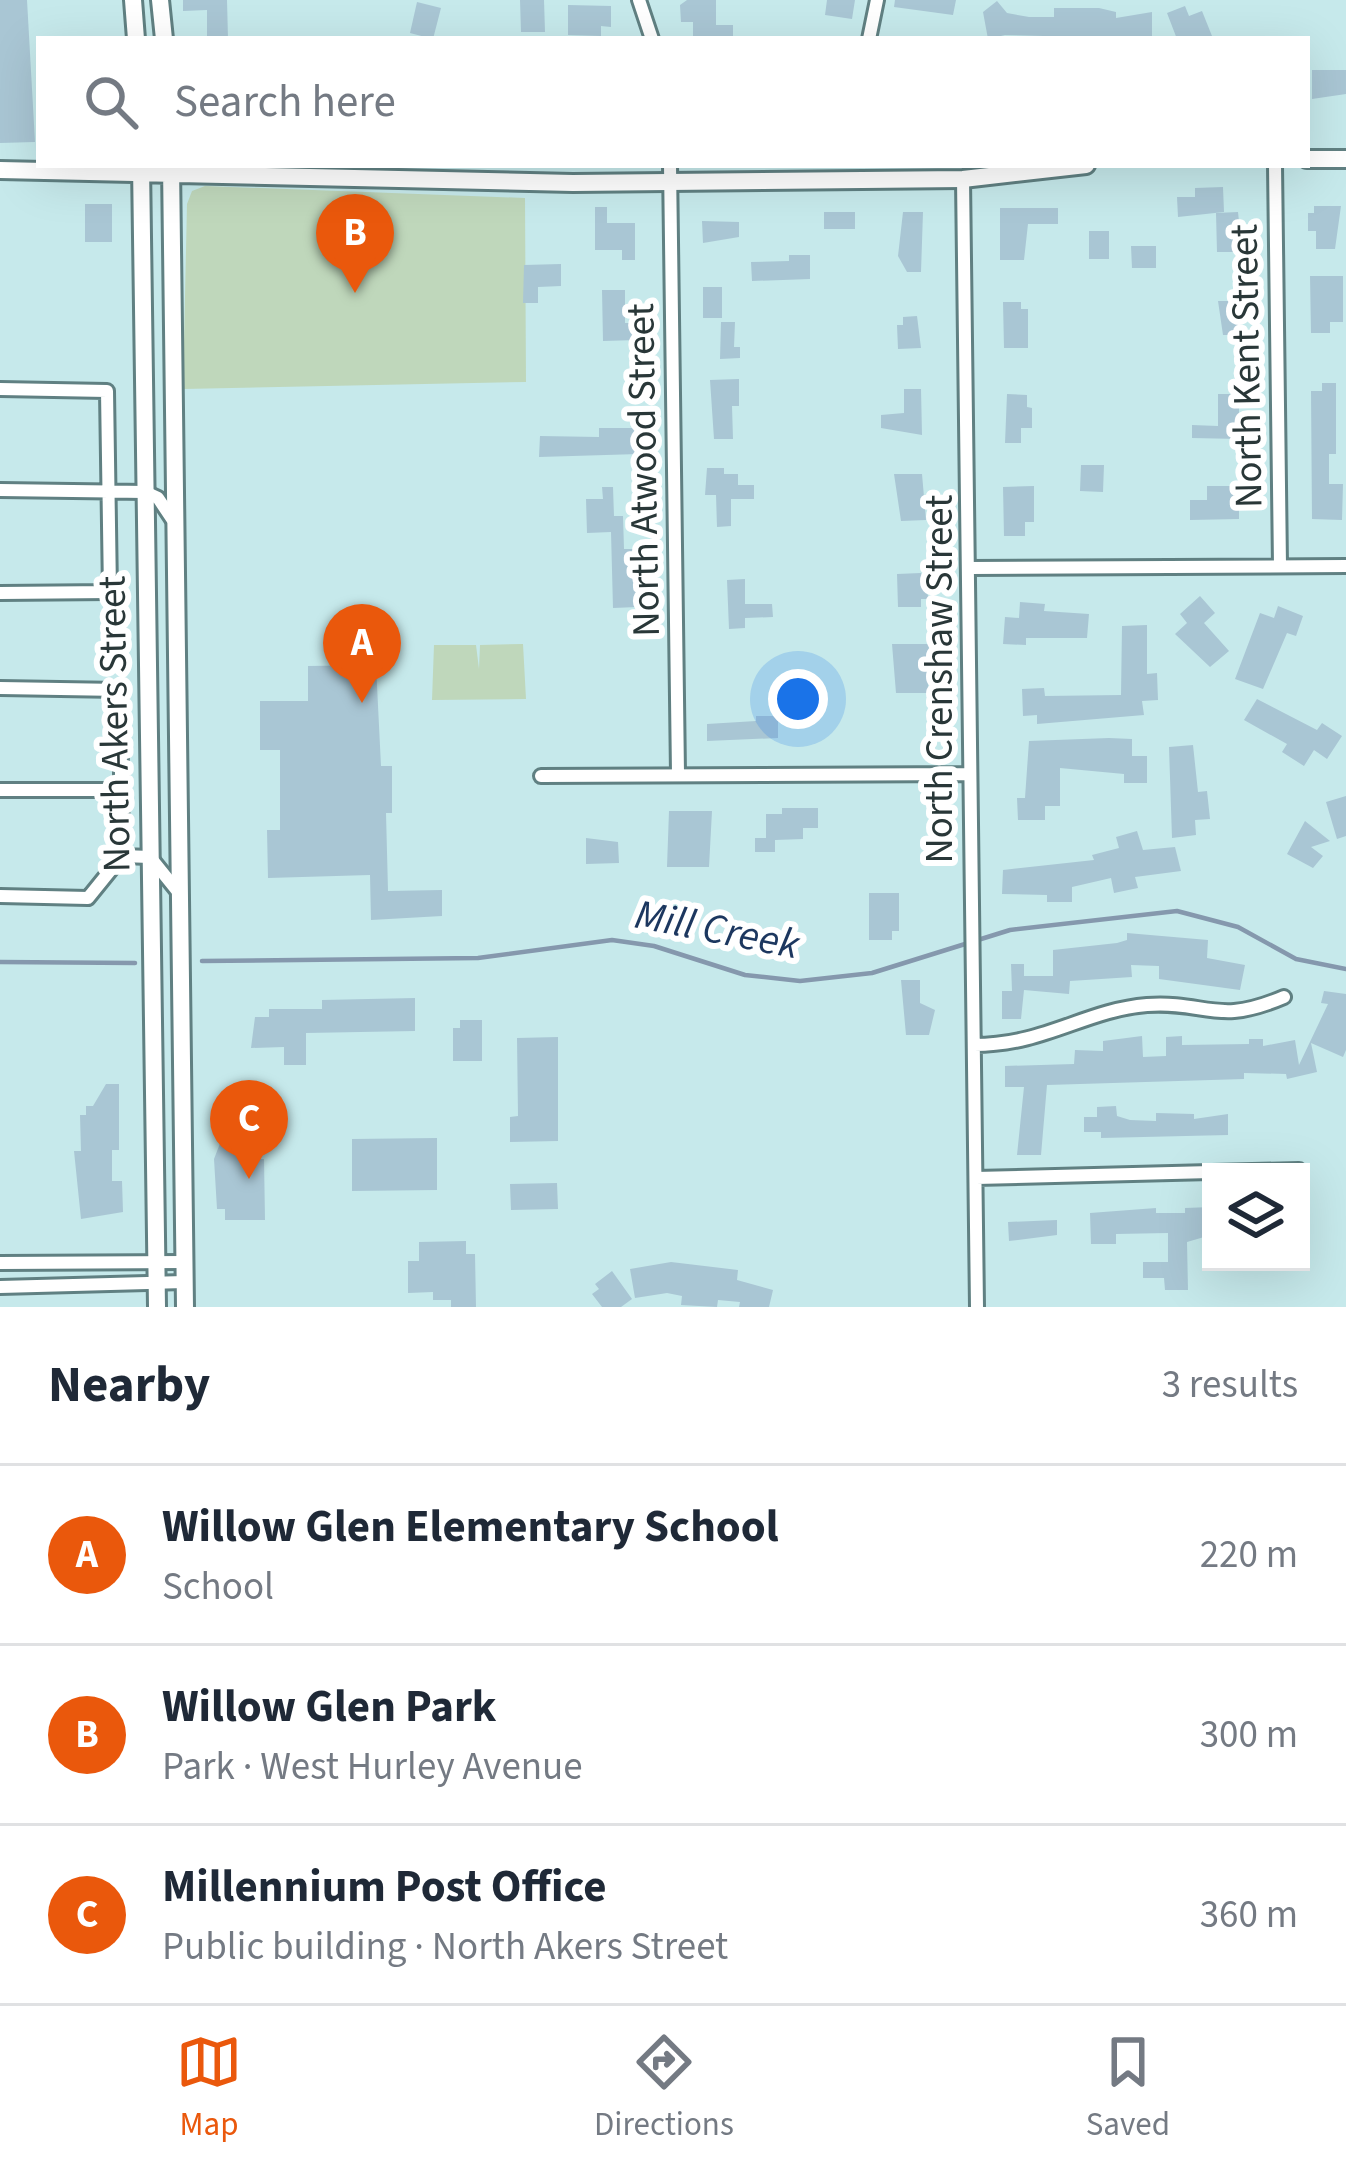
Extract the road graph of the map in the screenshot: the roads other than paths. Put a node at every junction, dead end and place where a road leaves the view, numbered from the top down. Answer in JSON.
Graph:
{"nodes":[{"id":1,"x":133,"y":0,"type":"edge"},
{"id":2,"x":160,"y":0,"type":"edge"},
{"id":3,"x":639,"y":0,"type":"edge"},
{"id":4,"x":878,"y":0,"type":"edge"},
{"id":5,"x":136,"y":36,"type":"edge"},
{"id":6,"x":164,"y":36,"type":"edge"},
{"id":7,"x":651,"y":36,"type":"edge"},
{"id":8,"x":870,"y":36,"type":"edge"},
{"id":9,"x":1346,"y":159,"type":"edge"},
{"id":10,"x":1310,"y":160,"type":"edge"},
{"id":11,"x":141,"y":168,"type":"edge"},
{"id":12,"x":171,"y":168,"type":"edge"},
{"id":13,"x":1060,"y":168,"type":"edge"},
{"id":14,"x":1275,"y":168,"type":"edge"},
{"id":15,"x":0,"y":170,"type":"edge"},
{"id":16,"x":476,"y":173,"type":"edge"},
{"id":17,"x":670,"y":174,"type":"edge"},
{"id":18,"x":963,"y":179,"type":"junction"},
{"id":19,"x":0,"y":389,"type":"edge"},
{"id":20,"x":0,"y":490,"type":"edge"},
{"id":21,"x":108,"y":491,"type":"junction"},
{"id":22,"x":145,"y":492,"type":"junction"},
{"id":23,"x":172,"y":519,"type":"junction"},
{"id":24,"x":1280,"y":566,"type":"junction"},
{"id":25,"x":1346,"y":566,"type":"edge"},
{"id":26,"x":969,"y":568,"type":"junction"},
{"id":27,"x":0,"y":593,"type":"edge"},
{"id":28,"x":0,"y":688,"type":"edge"},
{"id":29,"x":678,"y":774,"type":"junction"},
{"id":30,"x":969,"y":774,"type":"junction"},
{"id":31,"x":542,"y":776,"type":"dead end"},
{"id":32,"x":0,"y":790,"type":"edge"},
{"id":33,"x":121,"y":790,"type":"junction"},
{"id":34,"x":122,"y":856,"type":"junction"},
{"id":35,"x":150,"y":857,"type":"junction"},
{"id":36,"x":179,"y":893,"type":"junction"},
{"id":37,"x":0,"y":896,"type":"edge"},
{"id":38,"x":1284,"y":997,"type":"dead end"},
{"id":39,"x":974,"y":1045,"type":"junction"},
{"id":40,"x":1202,"y":1172,"type":"edge"},
{"id":41,"x":976,"y":1178,"type":"junction"},
{"id":42,"x":157,"y":1262,"type":"junction"},
{"id":43,"x":184,"y":1262,"type":"junction"},
{"id":44,"x":0,"y":1263,"type":"edge"},
{"id":45,"x":157,"y":1282,"type":"junction"},
{"id":46,"x":184,"y":1282,"type":"junction"},
{"id":47,"x":0,"y":1287,"type":"edge"},
{"id":48,"x":157,"y":1307,"type":"edge"},
{"id":49,"x":185,"y":1307,"type":"edge"},
{"id":50,"x":977,"y":1307,"type":"edge"}],
"edges":[{"from":1,"to":5,"type":"main road"},
{"from":2,"to":6,"type":"main road"},
{"from":3,"to":7,"type":"street"},
{"from":4,"to":8,"type":"street"},
{"from":9,"to":10,"type":"main road"},
{"from":11,"to":12,"type":"main road"},
{"from":11,"to":15,"type":"main road"},
{"from":11,"to":22,"type":"main road","name":"North Akers Street"},
{"from":12,"to":16,"type":"main road"},
{"from":12,"to":23,"type":"main road","name":"North Akers Street"},
{"from":13,"to":18,"type":"main road"},
{"from":14,"to":24,"type":"street","name":"North Kent Street"},
{"from":16,"to":17,"type":"main road"},
{"from":17,"to":18,"type":"main road"},
{"from":17,"to":29,"type":"street","name":"North Atwood Street"},
{"from":18,"to":26,"type":"street","name":"North Crenshaw Street"},
{"from":19,"to":21,"type":"street"},
{"from":20,"to":21,"type":"street"},
{"from":21,"to":22,"type":"street"},
{"from":21,"to":27,"type":"street"},
{"from":22,"to":23,"type":"street"},
{"from":22,"to":35,"type":"main road","name":"North Akers Street"},
{"from":23,"to":36,"type":"main road","name":"North Akers Street"},
{"from":24,"to":25,"type":"street"},
{"from":24,"to":26,"type":"street"},
{"from":26,"to":30,"type":"street","name":"North Crenshaw Street"},
{"from":28,"to":33,"type":"street"},
{"from":29,"to":30,"type":"street"},
{"from":29,"to":31,"type":"street"},
{"from":30,"to":39,"type":"street","name":"North Crenshaw Street"},
{"from":32,"to":33,"type":"street"},
{"from":33,"to":34,"type":"street"},
{"from":34,"to":35,"type":"street"},
{"from":34,"to":37,"type":"street"},
{"from":35,"to":36,"type":"street"},
{"from":35,"to":42,"type":"main road","name":"North Akers Street"},
{"from":36,"to":43,"type":"main road","name":"North Akers Street"},
{"from":38,"to":39,"type":"street"},
{"from":39,"to":41,"type":"street","name":"North Crenshaw Street"},
{"from":40,"to":41,"type":"street"},
{"from":41,"to":50,"type":"street","name":"North Crenshaw Street"},
{"from":42,"to":43,"type":"street"},
{"from":42,"to":44,"type":"street"},
{"from":42,"to":45,"type":"main road","name":"North Akers Street"},
{"from":43,"to":46,"type":"main road","name":"North Akers Street"},
{"from":45,"to":46,"type":"street"},
{"from":45,"to":47,"type":"street"},
{"from":45,"to":48,"type":"main road","name":"North Akers Street"},
{"from":46,"to":49,"type":"main road","name":"North Akers Street"}]}
